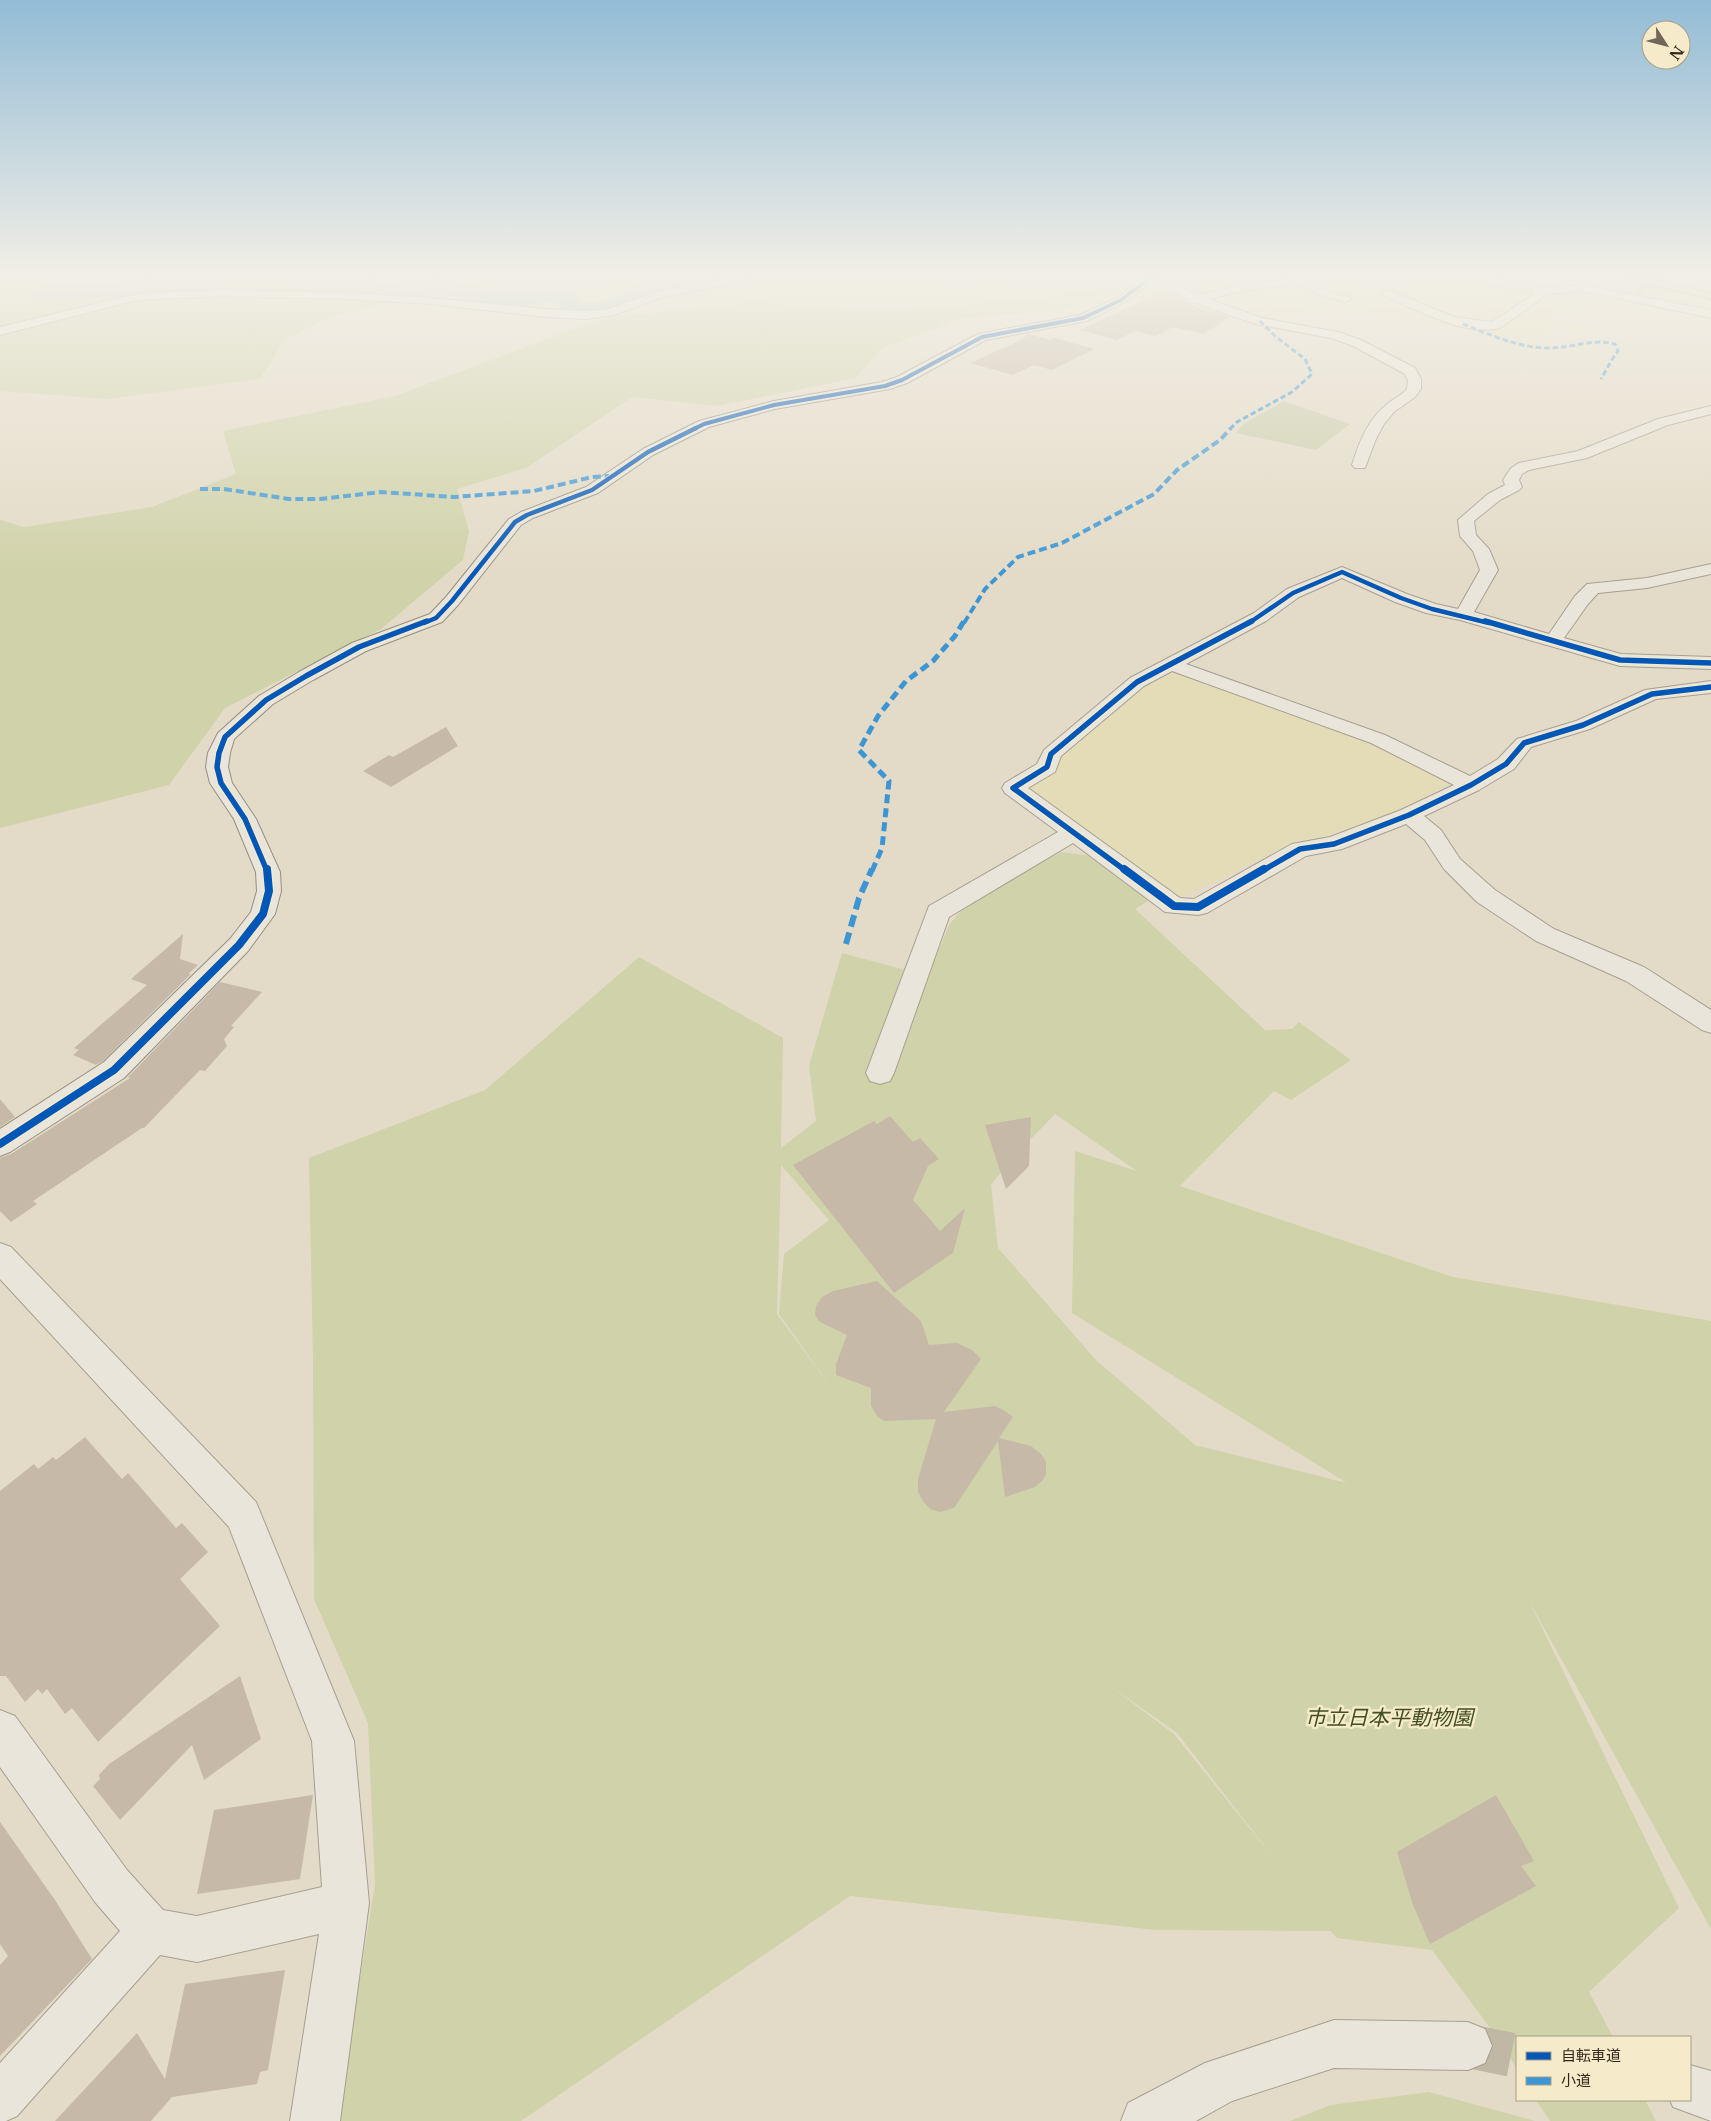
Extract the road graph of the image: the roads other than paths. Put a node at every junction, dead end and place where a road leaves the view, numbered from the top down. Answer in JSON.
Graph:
{"nodes":[{"id":1,"x":908,"y":377,"type":"edge"},
{"id":2,"x":1414,"y":377,"type":"edge"},
{"id":3,"x":1711,"y":410,"type":"edge"},
{"id":4,"x":1360,"y":465,"type":"dead end"},
{"id":5,"x":1711,"y":569,"type":"edge"},
{"id":6,"x":1463,"y":615,"type":"junction"},
{"id":7,"x":1553,"y":641,"type":"junction"},
{"id":8,"x":1711,"y":663,"type":"edge"},
{"id":9,"x":1170,"y":664,"type":"junction"},
{"id":10,"x":1711,"y":687,"type":"edge"},
{"id":11,"x":1471,"y":785,"type":"junction"},
{"id":12,"x":1409,"y":815,"type":"junction"},
{"id":13,"x":1074,"y":832,"type":"junction"},
{"id":14,"x":1711,"y":1023,"type":"edge"},
{"id":15,"x":880,"y":1073,"type":"dead end"},
{"id":16,"x":0,"y":1144,"type":"edge"},
{"id":17,"x":0,"y":1257,"type":"edge"},
{"id":18,"x":3,"y":1741,"type":"edge"},
{"id":19,"x":346,"y":1903,"type":"junction"},
{"id":20,"x":151,"y":1931,"type":"junction"},
{"id":21,"x":1468,"y":2046,"type":"tunnel mouth"},
{"id":22,"x":1691,"y":2090,"type":"edge"},
{"id":23,"x":1711,"y":2096,"type":"edge"},
{"id":24,"x":0,"y":2099,"type":"edge"},
{"id":25,"x":315,"y":2121,"type":"edge"},
{"id":26,"x":1146,"y":2121,"type":"edge"}],
"edges":[{"from":1,"to":16,"type":"street"},
{"from":2,"to":4,"type":"street"},
{"from":3,"to":6,"type":"street"},
{"from":5,"to":7,"type":"street"},
{"from":6,"to":7,"type":"street"},
{"from":6,"to":9,"type":"street"},
{"from":7,"to":8,"type":"street"},
{"from":9,"to":11,"type":"street"},
{"from":9,"to":13,"type":"street"},
{"from":10,"to":11,"type":"street"},
{"from":11,"to":12,"type":"street"},
{"from":12,"to":13,"type":"street"},
{"from":12,"to":14,"type":"street"},
{"from":13,"to":15,"type":"street"},
{"from":17,"to":19,"type":"street"},
{"from":18,"to":20,"type":"street"},
{"from":19,"to":20,"type":"street"},
{"from":19,"to":25,"type":"street"},
{"from":20,"to":24,"type":"street"},
{"from":21,"to":26,"type":"street"},
{"from":22,"to":23,"type":"street"}]}
